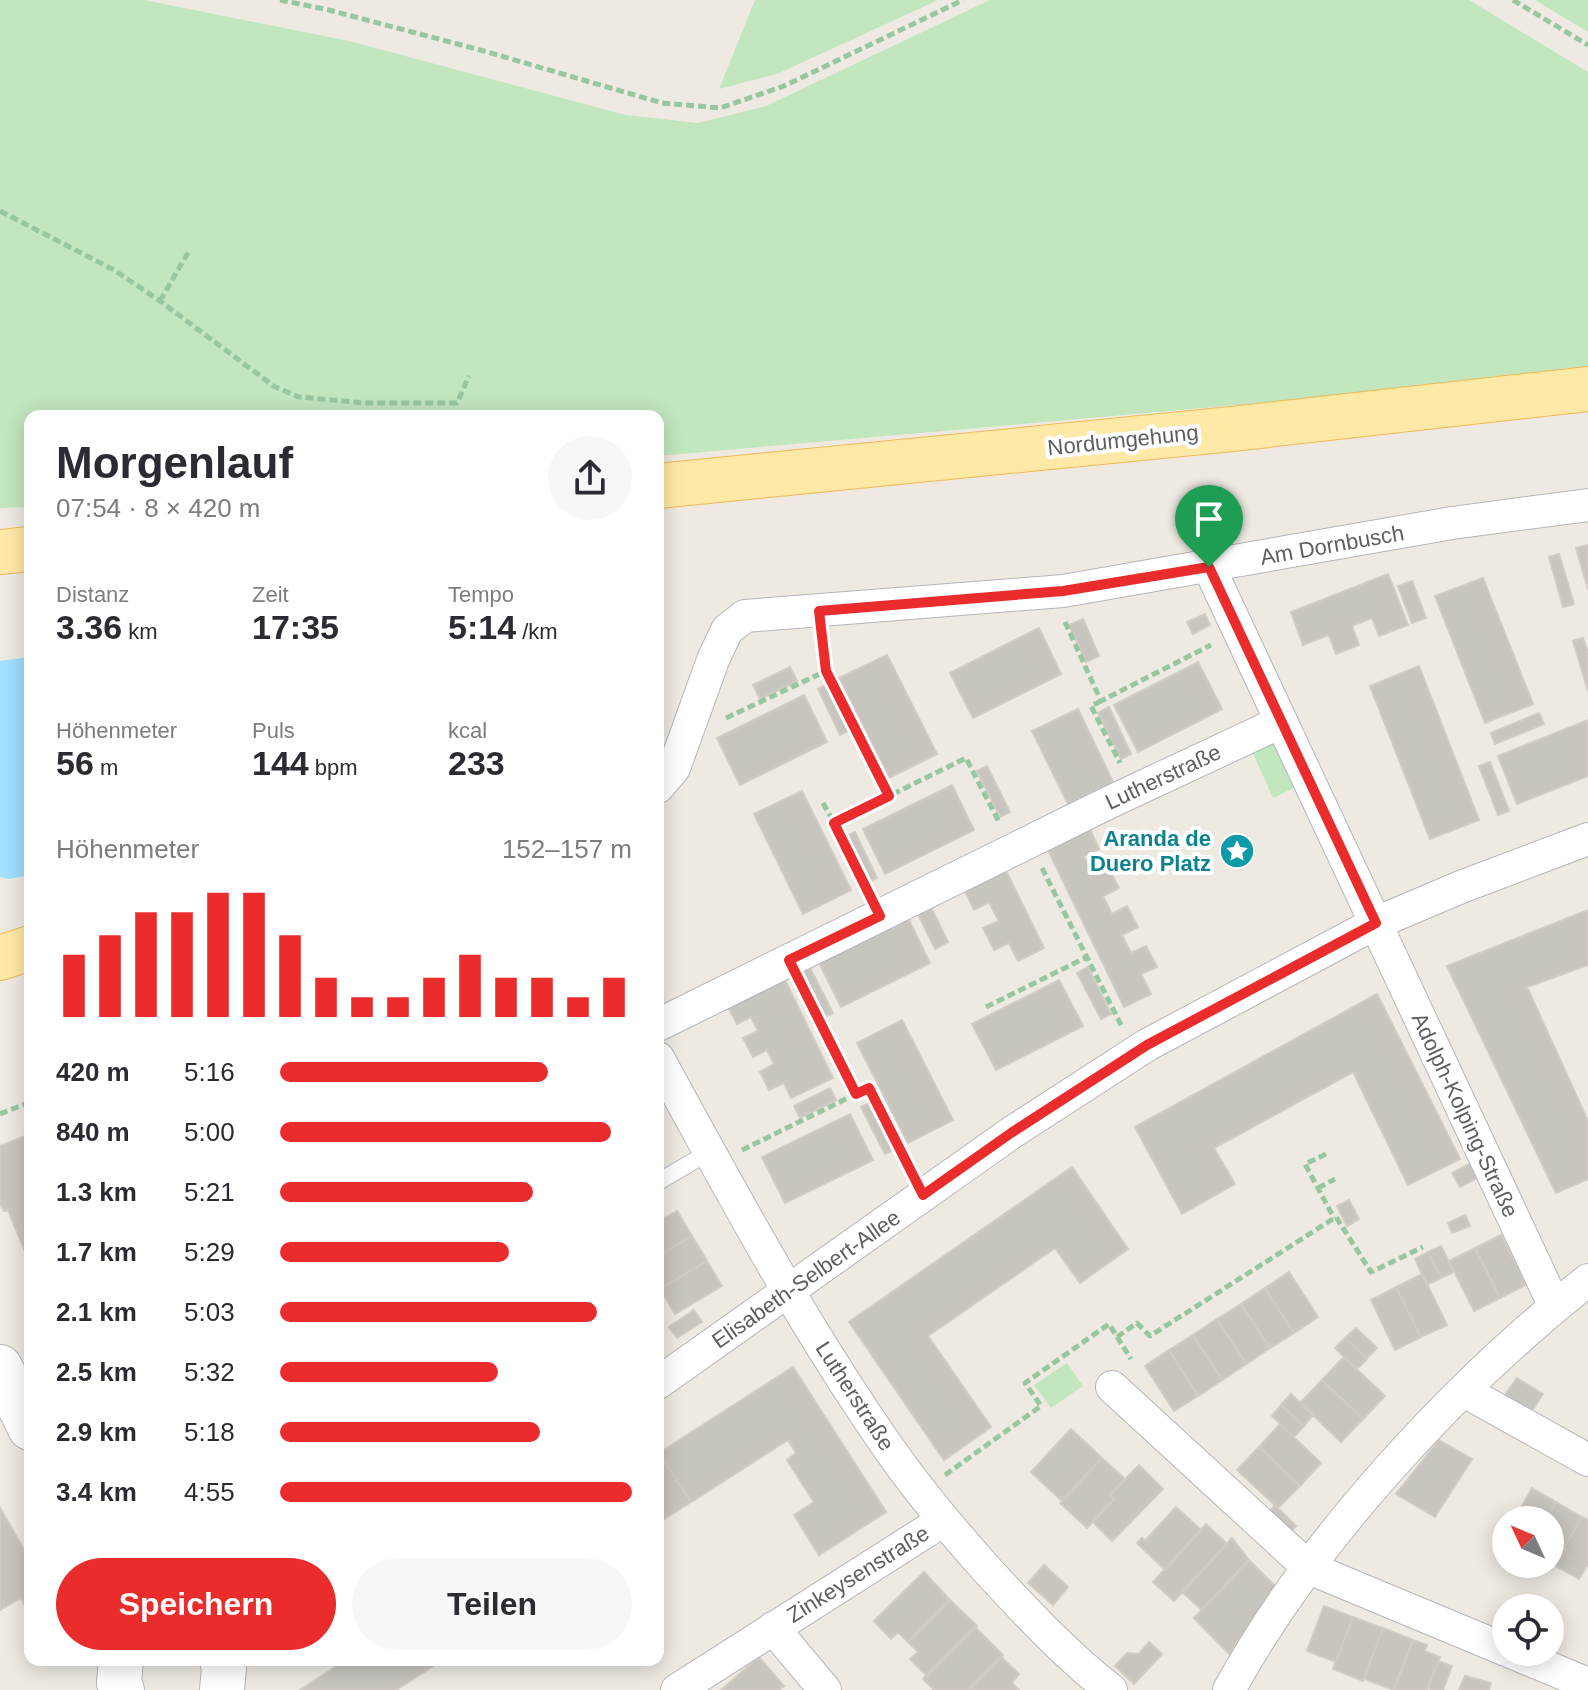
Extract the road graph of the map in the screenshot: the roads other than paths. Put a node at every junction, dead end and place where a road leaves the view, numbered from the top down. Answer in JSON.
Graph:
{"nodes":[{"id":1,"x":1588,"y":389,"type":"edge"},
{"id":2,"x":729,"y":478,"type":"junction"},
{"id":3,"x":664,"y":485,"type":"edge"},
{"id":4,"x":1588,"y":505,"type":"edge"},
{"id":5,"x":664,"y":506,"type":"edge"},
{"id":6,"x":24,"y":550,"type":"edge"},
{"id":7,"x":0,"y":552,"type":"edge"},
{"id":8,"x":1209,"y":567,"type":"junction"},
{"id":9,"x":1281,"y":722,"type":"junction"},
{"id":10,"x":664,"y":780,"type":"edge"},
{"id":11,"x":1588,"y":839,"type":"edge"},
{"id":12,"x":1376,"y":923,"type":"junction"},
{"id":13,"x":24,"y":950,"type":"edge"},
{"id":14,"x":0,"y":958,"type":"edge"},
{"id":15,"x":664,"y":1022,"type":"edge"},
{"id":16,"x":664,"y":1069,"type":"edge"},
{"id":17,"x":713,"y":1158,"type":"junction"},
{"id":18,"x":664,"y":1179,"type":"edge"},
{"id":19,"x":1588,"y":1280,"type":"edge"},
{"id":20,"x":789,"y":1292,"type":"junction"},
{"id":21,"x":1555,"y":1307,"type":"junction"},
{"id":22,"x":0,"y":1367,"type":"edge"},
{"id":23,"x":1124,"y":1377,"type":"road end"},
{"id":24,"x":664,"y":1379,"type":"edge"},
{"id":25,"x":1464,"y":1391,"type":"junction"},
{"id":26,"x":24,"y":1416,"type":"edge"},
{"id":27,"x":1588,"y":1460,"type":"edge"},
{"id":28,"x":944,"y":1520,"type":"junction"},
{"id":29,"x":1309,"y":1568,"type":"junction"},
{"id":30,"x":773,"y":1628,"type":"junction"},
{"id":31,"x":1492,"y":1644,"type":"edge"},
{"id":32,"x":120,"y":1666,"type":"edge"},
{"id":33,"x":224,"y":1666,"type":"edge"},
{"id":34,"x":1545,"y":1666,"type":"edge"},
{"id":35,"x":1588,"y":1684,"type":"edge"},
{"id":36,"x":122,"y":1690,"type":"edge"},
{"id":37,"x":222,"y":1690,"type":"edge"},
{"id":38,"x":677,"y":1690,"type":"edge"},
{"id":39,"x":825,"y":1690,"type":"edge"},
{"id":40,"x":1111,"y":1690,"type":"edge"},
{"id":41,"x":1229,"y":1690,"type":"edge"}],
"edges":[{"from":1,"to":2,"type":"main road","name":"Nordumgehung"},
{"from":2,"to":3,"type":"main road","name":"Nordumgehung"},
{"from":2,"to":5,"type":"main road"},
{"from":4,"to":8,"type":"street","name":"Am Dornbusch"},
{"from":6,"to":7,"type":"main road"},
{"from":8,"to":9,"type":"street","name":"Adolph-Kolping-Straße"},
{"from":8,"to":10,"type":"street","name":"Am Dornbusch"},
{"from":9,"to":12,"type":"street","name":"Adolph-Kolping-Straße"},
{"from":9,"to":15,"type":"street","name":"Lutherstraße"},
{"from":11,"to":12,"type":"street","name":"Elisabeth-Selbert-Allee"},
{"from":12,"to":20,"type":"street","name":"Elisabeth-Selbert-Allee"},
{"from":12,"to":21,"type":"street","name":"Adolph-Kolping-Straße"},
{"from":13,"to":14,"type":"main road"},
{"from":16,"to":17,"type":"street","name":"Lutherstraße"},
{"from":17,"to":18,"type":"lane"},
{"from":17,"to":20,"type":"street","name":"Lutherstraße"},
{"from":19,"to":21,"type":"street"},
{"from":20,"to":24,"type":"street","name":"Elisabeth-Selbert-Allee"},
{"from":20,"to":28,"type":"street","name":"Lutherstraße"},
{"from":21,"to":25,"type":"street"},
{"from":22,"to":26,"type":"street"},
{"from":23,"to":29,"type":"street"},
{"from":25,"to":27,"type":"street"},
{"from":25,"to":29,"type":"street"},
{"from":28,"to":30,"type":"street","name":"Zinkeysenstraße"},
{"from":28,"to":40,"type":"street","name":"Lutherstraße"},
{"from":29,"to":31,"type":"street"},
{"from":29,"to":41,"type":"street"},
{"from":30,"to":38,"type":"street","name":"Zinkeysenstraße"},
{"from":30,"to":39,"type":"street","name":"Zinkeysenstraße"},
{"from":32,"to":36,"type":"street"},
{"from":33,"to":37,"type":"street"},
{"from":34,"to":35,"type":"street"}]}
